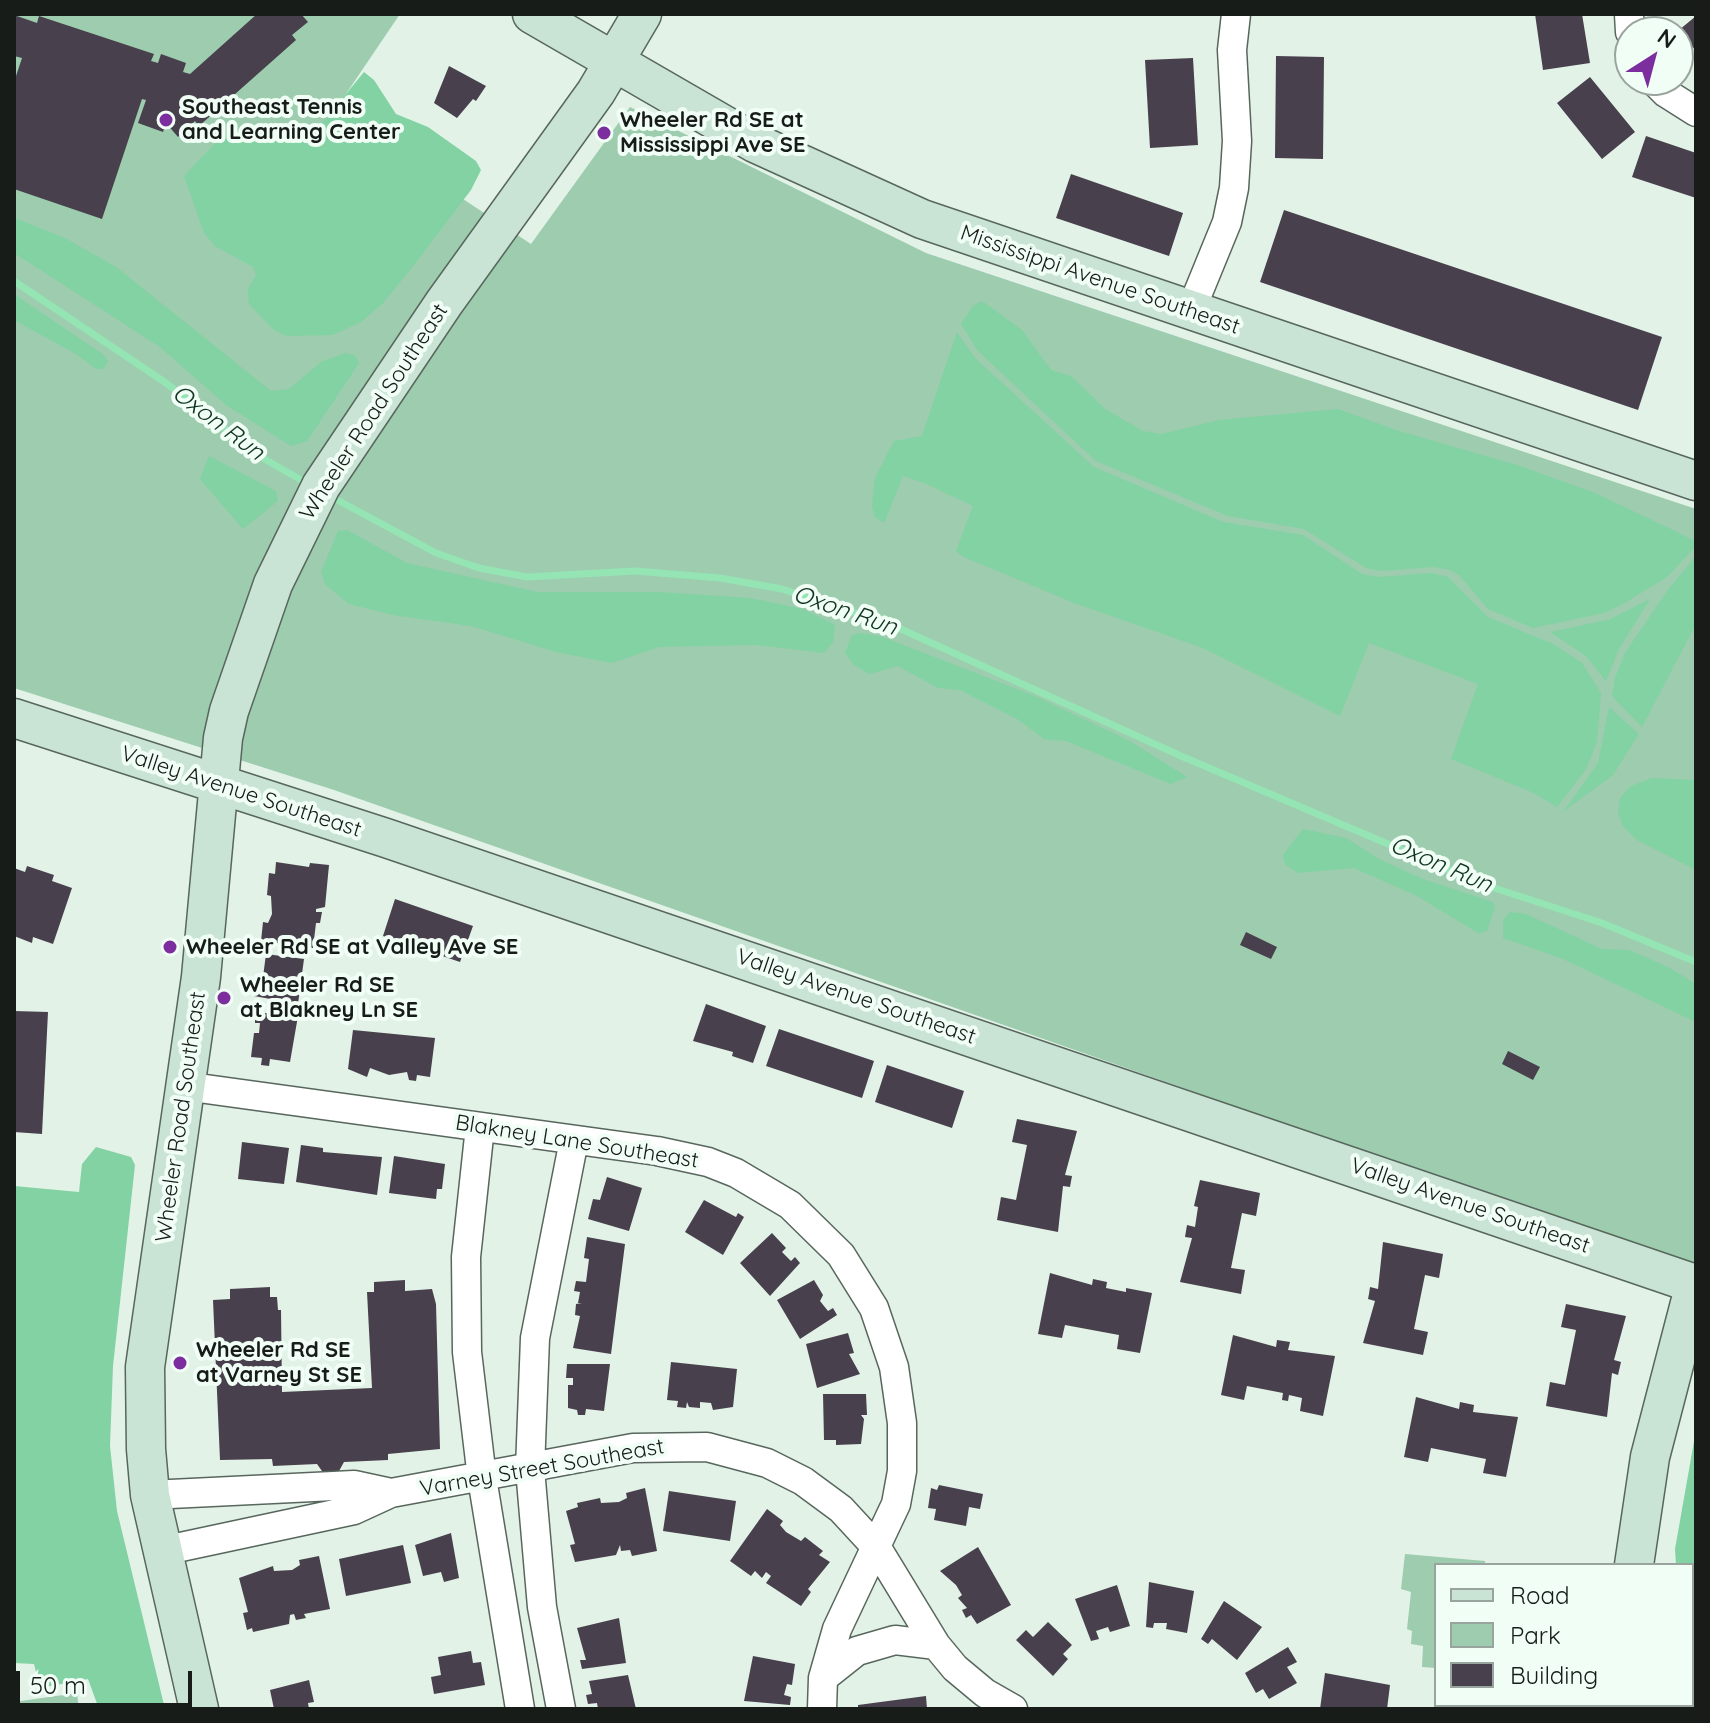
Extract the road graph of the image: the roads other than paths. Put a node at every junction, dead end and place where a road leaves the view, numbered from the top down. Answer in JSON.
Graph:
{"nodes":[{"id":1,"x":532,"y":14,"type":"edge"},
{"id":2,"x":642,"y":14,"type":"edge"},
{"id":3,"x":1236,"y":14,"type":"edge"},
{"id":4,"x":613,"y":62,"type":"junction"},
{"id":5,"x":1674,"y":96,"type":"edge"},
{"id":6,"x":1696,"y":112,"type":"edge"},
{"id":7,"x":1191,"y":310,"type":"junction"},
{"id":8,"x":1696,"y":481,"type":"edge"},
{"id":9,"x":14,"y":718,"type":"edge"},
{"id":10,"x":220,"y":785,"type":"junction"},
{"id":11,"x":184,"y":1086,"type":"junction"},
{"id":12,"x":480,"y":1127,"type":"junction"},
{"id":13,"x":574,"y":1140,"type":"junction"},
{"id":14,"x":1695,"y":1284,"type":"edge"},
{"id":15,"x":530,"y":1469,"type":"junction"},
{"id":16,"x":482,"y":1478,"type":"junction"},
{"id":17,"x":391,"y":1493,"type":"junction"},
{"id":18,"x":150,"y":1495,"type":"junction"},
{"id":19,"x":877,"y":1548,"type":"junction"},
{"id":20,"x":162,"y":1551,"type":"junction"},
{"id":21,"x":1634,"y":1563,"type":"edge"},
{"id":22,"x":543,"y":1614,"type":"junction"},
{"id":23,"x":506,"y":1626,"type":"junction"},
{"id":24,"x":936,"y":1645,"type":"junction"},
{"id":25,"x":823,"y":1678,"type":"junction"},
{"id":26,"x":199,"y":1709,"type":"edge"},
{"id":27,"x":520,"y":1709,"type":"edge"},
{"id":28,"x":561,"y":1709,"type":"edge"},
{"id":29,"x":822,"y":1709,"type":"edge"},
{"id":30,"x":1013,"y":1709,"type":"edge"}],
"edges":[{"from":1,"to":4,"type":"main road","name":"Mississippi Avenue Southeast"},
{"from":2,"to":4,"type":"main road","name":"Wheeler Road Southeast"},
{"from":3,"to":7,"type":"street"},
{"from":4,"to":7,"type":"main road","name":"Mississippi Avenue Southeast"},
{"from":4,"to":10,"type":"main road","name":"Wheeler Road Southeast"},
{"from":5,"to":6,"type":"street"},
{"from":7,"to":8,"type":"main road","name":"Mississippi Avenue Southeast"},
{"from":9,"to":10,"type":"main road","name":"Valley Avenue Southeast"},
{"from":10,"to":11,"type":"main road","name":"Wheeler Road Southeast"},
{"from":10,"to":14,"type":"main road","name":"Valley Avenue Southeast"},
{"from":11,"to":12,"type":"street","name":"Blakney Lane Southeast"},
{"from":11,"to":18,"type":"main road","name":"Wheeler Road Southeast"},
{"from":12,"to":13,"type":"street","name":"Blakney Lane Southeast"},
{"from":12,"to":16,"type":"street"},
{"from":13,"to":15,"type":"street"},
{"from":13,"to":19,"type":"street","name":"Blakney Lane Southeast"},
{"from":14,"to":21,"type":"main road"},
{"from":15,"to":16,"type":"street","name":"Varney Street Southeast"},
{"from":15,"to":19,"type":"street","name":"Varney Street Southeast"},
{"from":15,"to":22,"type":"street"},
{"from":16,"to":17,"type":"street","name":"Varney Street Southeast"},
{"from":16,"to":23,"type":"street"},
{"from":17,"to":18,"type":"street","name":"Varney Street Southeast"},
{"from":17,"to":20,"type":"street","name":"Varney Street Southeast"},
{"from":18,"to":20,"type":"main road","name":"Wheeler Road Southeast"},
{"from":19,"to":24,"type":"street","name":"Varney Street Southeast"},
{"from":19,"to":25,"type":"street","name":"Blakney Lane Southeast"},
{"from":20,"to":26,"type":"main road","name":"Wheeler Road Southeast"},
{"from":22,"to":23,"type":"street"},
{"from":22,"to":28,"type":"street"},
{"from":23,"to":27,"type":"street"},
{"from":24,"to":25,"type":"street"},
{"from":24,"to":30,"type":"street","name":"Varney Street Southeast"},
{"from":25,"to":29,"type":"street","name":"Blakney Lane Southeast"}]}
